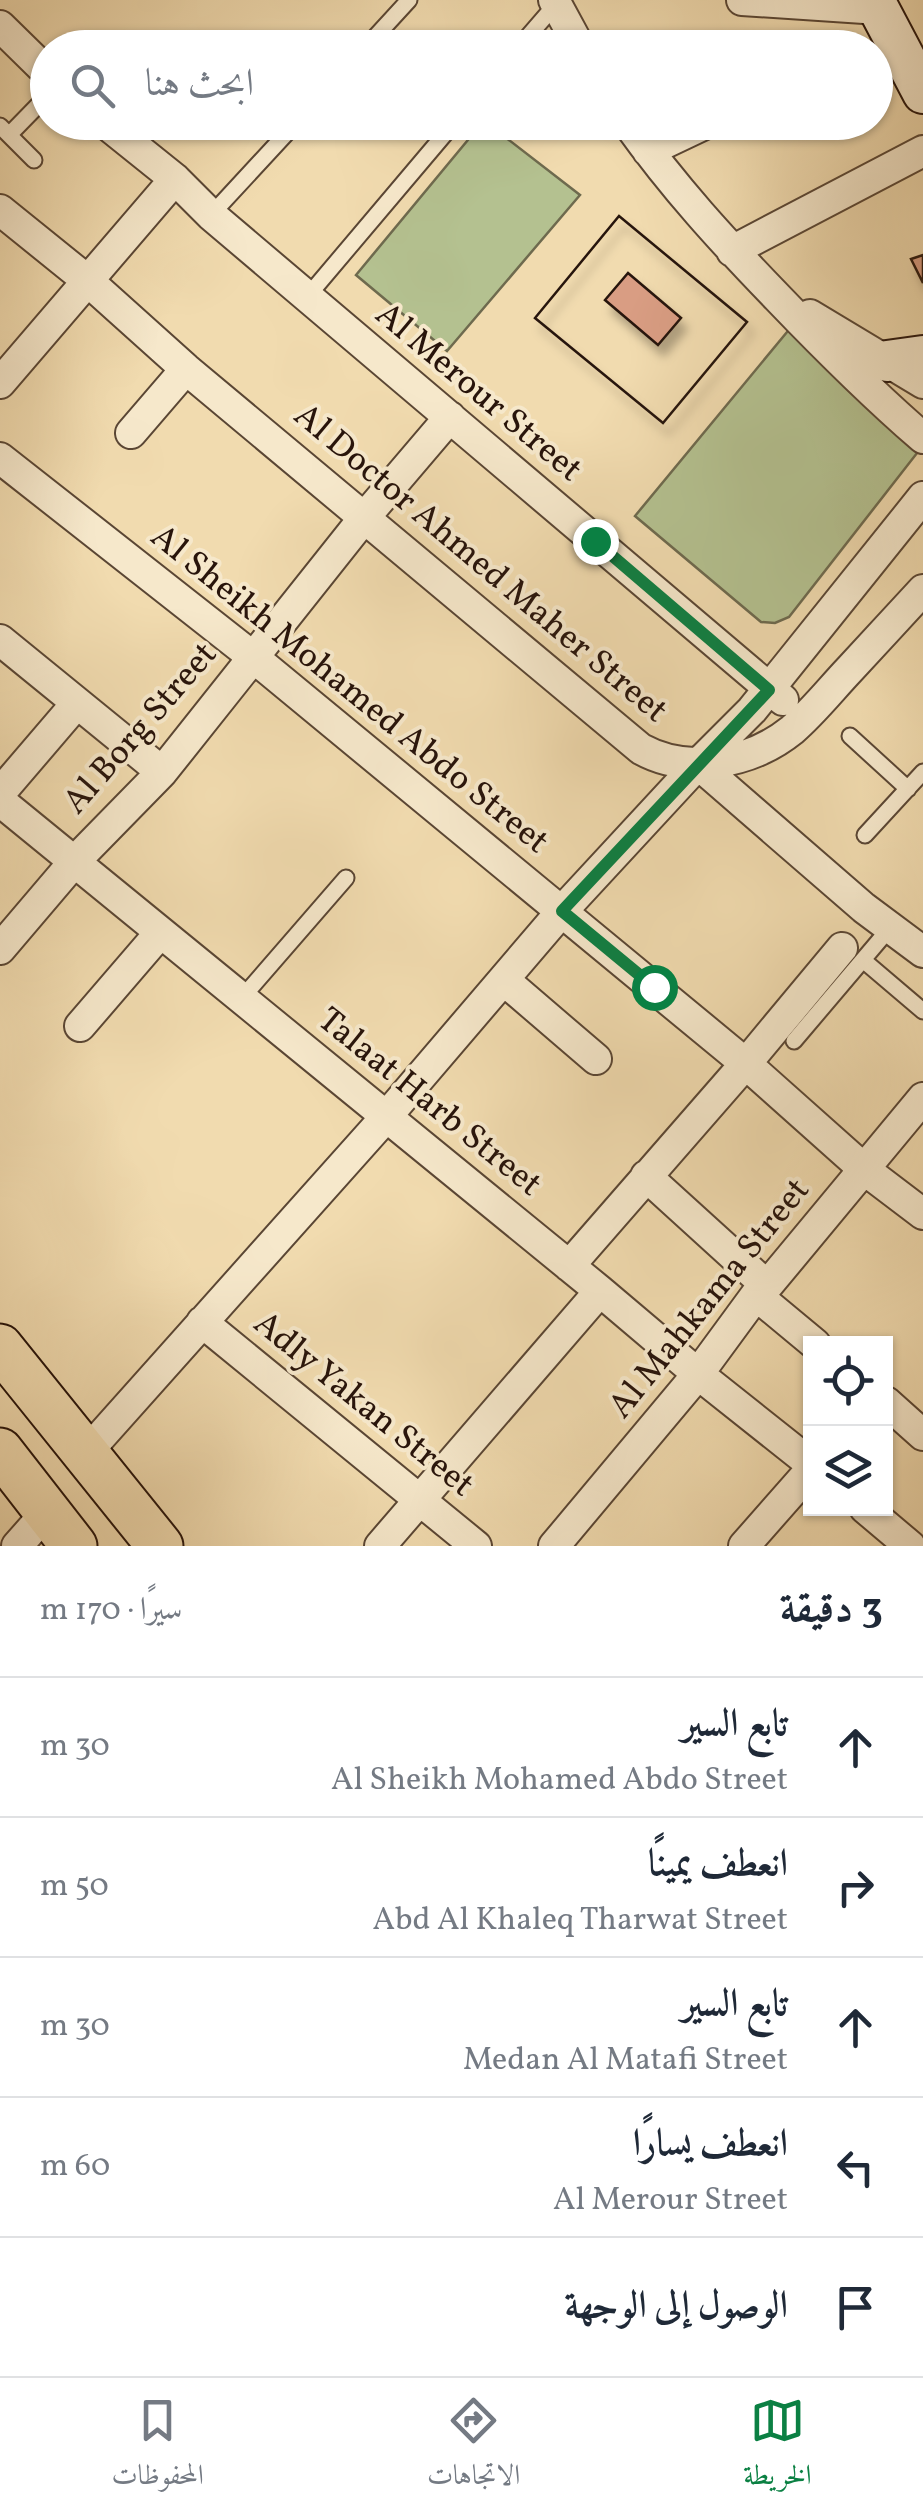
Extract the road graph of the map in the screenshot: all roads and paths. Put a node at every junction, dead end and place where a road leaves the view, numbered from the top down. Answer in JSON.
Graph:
{"nodes":[{"id":1,"x":409,"y":0,"type":"edge"},
{"id":2,"x":742,"y":0,"type":"edge"},
{"id":3,"x":554,"y":2,"type":"edge"},
{"id":4,"x":879,"y":23,"type":"edge"},
{"id":5,"x":0,"y":26,"type":"edge"},
{"id":6,"x":382,"y":30,"type":"edge"},
{"id":7,"x":532,"y":30,"type":"edge"},
{"id":8,"x":570,"y":30,"type":"edge"},
{"id":9,"x":893,"y":45,"type":"edge"},
{"id":10,"x":30,"y":55,"type":"edge"},
{"id":11,"x":923,"y":93,"type":"edge"},
{"id":12,"x":30,"y":110,"type":"edge"},
{"id":13,"x":5,"y":131,"type":"edge"},
{"id":14,"x":127,"y":140,"type":"edge"},
{"id":15,"x":280,"y":140,"type":"edge"},
{"id":16,"x":440,"y":140,"type":"edge"},
{"id":17,"x":640,"y":140,"type":"edge"},
{"id":18,"x":672,"y":140,"type":"edge"},
{"id":19,"x":648,"y":151,"type":"junction"},
{"id":20,"x":923,"y":151,"type":"edge"},
{"id":21,"x":34,"y":160,"type":"dead end"},
{"id":22,"x":176,"y":179,"type":"junction"},
{"id":23,"x":0,"y":210,"type":"edge"},
{"id":24,"x":211,"y":216,"type":"junction"},
{"id":25,"x":732,"y":251,"type":"junction"},
{"id":26,"x":88,"y":281,"type":"junction"},
{"id":27,"x":774,"y":294,"type":"junction"},
{"id":28,"x":307,"y":297,"type":"junction"},
{"id":29,"x":905,"y":359,"type":"edge"},
{"id":30,"x":186,"y":369,"type":"junction"},
{"id":31,"x":0,"y":384,"type":"edge"},
{"id":32,"x":923,"y":384,"type":"edge"},
{"id":33,"x":450,"y":417,"type":"junction"},
{"id":34,"x":130,"y":433,"type":"dead end"},
{"id":35,"x":923,"y":438,"type":"edge"},
{"id":36,"x":0,"y":458,"type":"edge"},
{"id":37,"x":923,"y":497,"type":"edge"},
{"id":38,"x":364,"y":518,"type":"junction"},
{"id":39,"x":923,"y":590,"type":"edge"},
{"id":40,"x":2,"y":644,"type":"edge"},
{"id":41,"x":253,"y":657,"type":"junction"},
{"id":42,"x":769,"y":690,"type":"junction"},
{"id":43,"x":77,"y":704,"type":"junction"},
{"id":44,"x":805,"y":718,"type":"junction"},
{"id":45,"x":850,"y":736,"type":"dead end"},
{"id":46,"x":698,"y":764,"type":"junction"},
{"id":47,"x":162,"y":772,"type":"junction"},
{"id":48,"x":923,"y":772,"type":"edge"},
{"id":49,"x":908,"y":789,"type":"junction"},
{"id":50,"x":0,"y":793,"type":"edge"},
{"id":51,"x":0,"y":802,"type":"edge"},
{"id":52,"x":865,"y":835,"type":"dead end"},
{"id":53,"x":74,"y":862,"type":"junction"},
{"id":54,"x":346,"y":878,"type":"dead end"},
{"id":55,"x":562,"y":911,"type":"junction"},
{"id":56,"x":889,"y":929,"type":"junction"},
{"id":57,"x":160,"y":932,"type":"junction"},
{"id":58,"x":0,"y":949,"type":"edge"},
{"id":59,"x":923,"y":952,"type":"edge"},
{"id":60,"x":853,"y":954,"type":"junction"},
{"id":61,"x":505,"y":981,"type":"junction"},
{"id":62,"x":242,"y":999,"type":"junction"},
{"id":63,"x":923,"y":1011,"type":"edge"},
{"id":64,"x":80,"y":1026,"type":"dead end"},
{"id":65,"x":794,"y":1041,"type":"dead end"},
{"id":66,"x":596,"y":1058,"type":"dead end"},
{"id":67,"x":749,"y":1059,"type":"junction"},
{"id":68,"x":923,"y":1098,"type":"edge"},
{"id":69,"x":386,"y":1116,"type":"junction"},
{"id":70,"x":867,"y":1167,"type":"junction"},
{"id":71,"x":646,"y":1176,"type":"junction"},
{"id":72,"x":923,"y":1214,"type":"edge"},
{"id":73,"x":569,"y":1266,"type":"junction"},
{"id":74,"x":600,"y":1291,"type":"junction"},
{"id":75,"x":762,"y":1291,"type":"junction"},
{"id":76,"x":202,"y":1322,"type":"junction"},
{"id":77,"x":806,"y":1336,"type":"edge"},
{"id":78,"x":0,"y":1347,"type":"edge"},
{"id":79,"x":698,"y":1374,"type":"junction"},
{"id":80,"x":893,"y":1408,"type":"edge"},
{"id":81,"x":923,"y":1434,"type":"edge"},
{"id":82,"x":0,"y":1452,"type":"edge"},
{"id":83,"x":86,"y":1453,"type":"junction"},
{"id":84,"x":803,"y":1457,"type":"edge"},
{"id":85,"x":803,"y":1479,"type":"edge"},
{"id":86,"x":420,"y":1499,"type":"junction"},
{"id":87,"x":874,"y":1516,"type":"edge"},
{"id":88,"x":61,"y":1529,"type":"edge"},
{"id":89,"x":17,"y":1546,"type":"edge"},
{"id":90,"x":160,"y":1546,"type":"edge"},
{"id":91,"x":380,"y":1546,"type":"edge"},
{"id":92,"x":476,"y":1546,"type":"edge"},
{"id":93,"x":554,"y":1546,"type":"edge"},
{"id":94,"x":744,"y":1546,"type":"edge"},
{"id":95,"x":910,"y":1546,"type":"edge"}],
"edges":[{"from":1,"to":6,"type":"lane"},
{"from":2,"to":4,"type":"street"},
{"from":3,"to":7,"type":"lane"},
{"from":3,"to":8,"type":"street"},
{"from":5,"to":10,"type":"street"},
{"from":9,"to":11,"type":"street"},
{"from":12,"to":13,"type":"lane"},
{"from":13,"to":21,"type":"lane"},
{"from":14,"to":22,"type":"street","name":"Al Merour Street"},
{"from":15,"to":24,"type":"lane"},
{"from":16,"to":28,"type":"lane"},
{"from":17,"to":19,"type":"street"},
{"from":18,"to":19,"type":"street"},
{"from":19,"to":25,"type":"street"},
{"from":20,"to":25,"type":"street"},
{"from":22,"to":24,"type":"street","name":"Al Merour Street"},
{"from":22,"to":26,"type":"street"},
{"from":23,"to":26,"type":"street","name":"Al Doctor Ahmed Maher Street"},
{"from":24,"to":28,"type":"street","name":"Al Merour Street"},
{"from":25,"to":27,"type":"street"},
{"from":26,"to":30,"type":"street","name":"Al Doctor Ahmed Maher Street"},
{"from":26,"to":31,"type":"street"},
{"from":27,"to":29,"type":"street"},
{"from":27,"to":35,"type":"street"},
{"from":28,"to":33,"type":"street","name":"Al Merour Street"},
{"from":29,"to":32,"type":"street"},
{"from":30,"to":34,"type":"street"},
{"from":30,"to":38,"type":"street","name":"Al Doctor Ahmed Maher Street"},
{"from":33,"to":38,"type":"street","name":"Al Borg Street"},
{"from":33,"to":42,"type":"street","name":"Al Merour Street"},
{"from":36,"to":41,"type":"street","name":"Al Sheikh Mohamed Abdo Street"},
{"from":37,"to":42,"type":"street"},
{"from":38,"to":41,"type":"street","name":"Al Borg Street"},
{"from":38,"to":46,"type":"street","name":"Al Doctor Ahmed Maher Street"},
{"from":39,"to":44,"type":"street"},
{"from":40,"to":43,"type":"street"},
{"from":41,"to":47,"type":"street","name":"Al Borg Street"},
{"from":41,"to":55,"type":"street","name":"Al Sheikh Mohamed Abdo Street"},
{"from":42,"to":44,"type":"street","name":"Al Merour Street"},
{"from":42,"to":46,"type":"street"},
{"from":43,"to":47,"type":"street"},
{"from":43,"to":50,"type":"street"},
{"from":44,"to":46,"type":"street"},
{"from":45,"to":49,"type":"lane"},
{"from":46,"to":55,"type":"street"},
{"from":46,"to":56,"type":"street","name":"Al Doctor Ahmed Maher Street"},
{"from":47,"to":53,"type":"street","name":"Al Borg Street"},
{"from":48,"to":49,"type":"lane"},
{"from":49,"to":52,"type":"lane"},
{"from":51,"to":53,"type":"street","name":"Talaat Harb Street"},
{"from":53,"to":57,"type":"street","name":"Talaat Harb Street"},
{"from":53,"to":58,"type":"street","name":"Al Borg Street"},
{"from":54,"to":62,"type":"lane"},
{"from":55,"to":61,"type":"street"},
{"from":55,"to":67,"type":"street","name":"Al Sheikh Mohamed Abdo Street"},
{"from":56,"to":59,"type":"street","name":"Al Doctor Ahmed Maher Street"},
{"from":56,"to":60,"type":"lane"},
{"from":57,"to":62,"type":"street","name":"Talaat Harb Street"},
{"from":57,"to":64,"type":"street"},
{"from":60,"to":63,"type":"lane"},
{"from":60,"to":65,"type":"lane"},
{"from":60,"to":67,"type":"street"},
{"from":61,"to":66,"type":"street"},
{"from":61,"to":69,"type":"street"},
{"from":62,"to":69,"type":"street","name":"Talaat Harb Street"},
{"from":67,"to":70,"type":"street","name":"Al Sheikh Mohamed Abdo Street"},
{"from":67,"to":71,"type":"street"},
{"from":68,"to":70,"type":"street","name":"Al Mahkama Street"},
{"from":69,"to":73,"type":"street","name":"Talaat Harb Street"},
{"from":69,"to":76,"type":"street"},
{"from":70,"to":72,"type":"street","name":"Al Sheikh Mohamed Abdo Street"},
{"from":70,"to":75,"type":"street","name":"Al Mahkama Street"},
{"from":71,"to":73,"type":"street"},
{"from":71,"to":75,"type":"street"},
{"from":73,"to":74,"type":"street","name":"Talaat Harb Street"},
{"from":74,"to":79,"type":"street","name":"Talaat Harb Street"},
{"from":74,"to":86,"type":"street"},
{"from":75,"to":77,"type":"street"},
{"from":75,"to":79,"type":"street","name":"Al Mahkama Street"},
{"from":76,"to":83,"type":"street"},
{"from":76,"to":86,"type":"street","name":"Adly Yakan Street"},
{"from":78,"to":83,"type":"main road"},
{"from":79,"to":84,"type":"street","name":"Talaat Harb Street"},
{"from":79,"to":93,"type":"street","name":"Al Mahkama Street"},
{"from":80,"to":81,"type":"street"},
{"from":82,"to":88,"type":"main road"},
{"from":83,"to":90,"type":"main road"},
{"from":85,"to":94,"type":"street"},
{"from":86,"to":91,"type":"street"},
{"from":86,"to":92,"type":"street","name":"Adly Yakan Street"},
{"from":87,"to":95,"type":"street"},
{"from":88,"to":89,"type":"street"}]}
